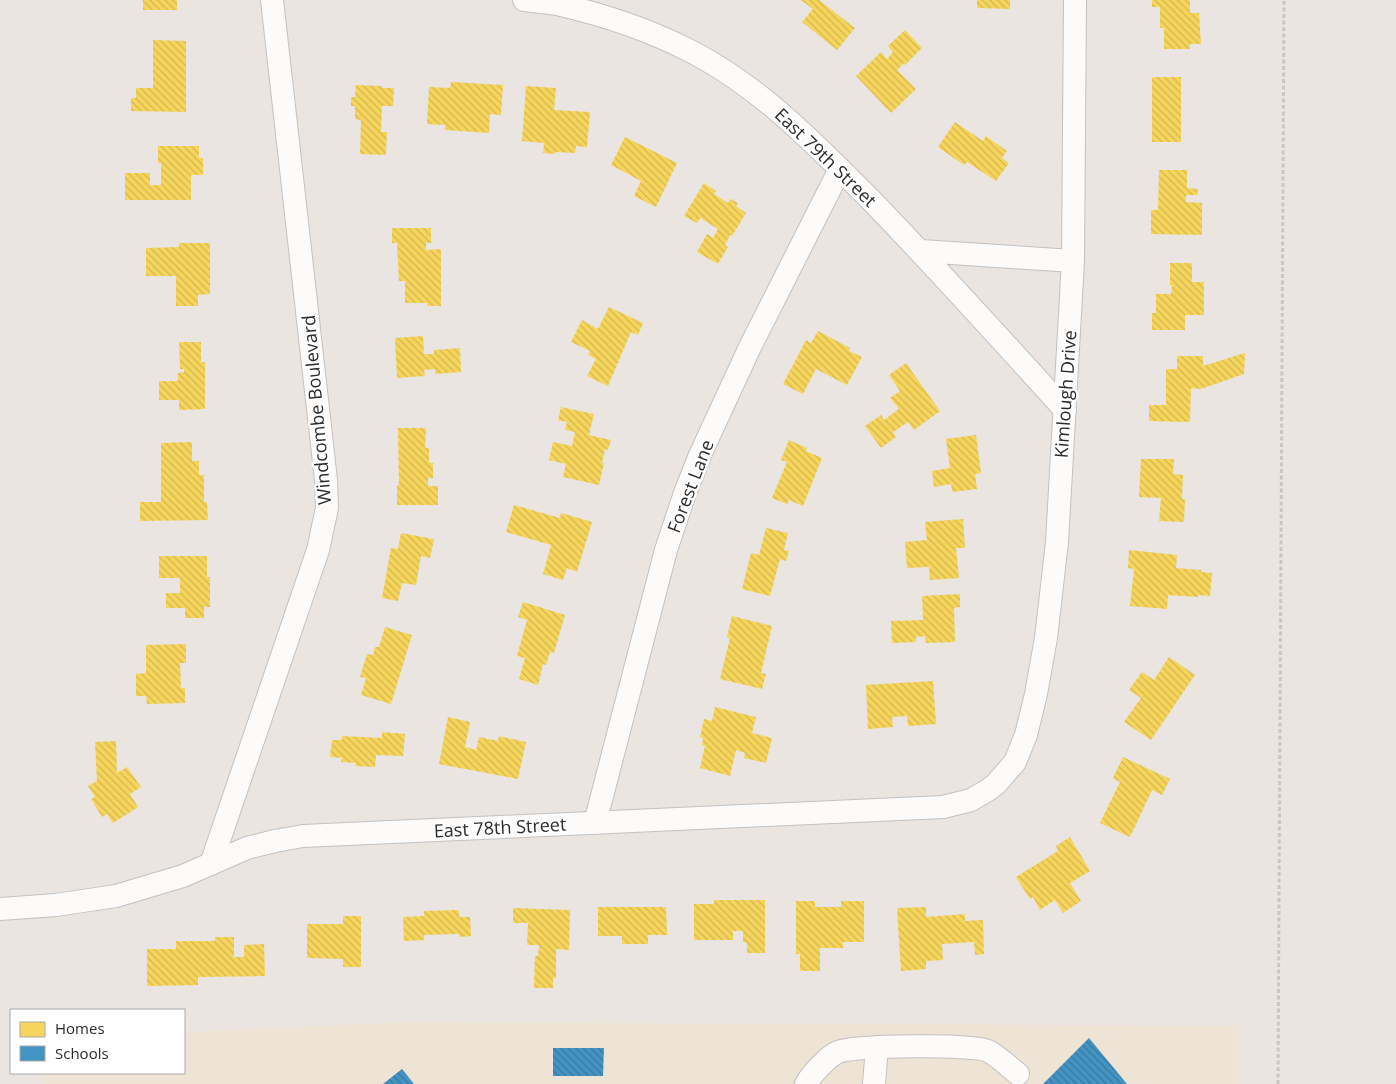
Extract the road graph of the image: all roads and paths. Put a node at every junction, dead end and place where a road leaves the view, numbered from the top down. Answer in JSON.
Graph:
{"nodes":[{"id":1,"x":272,"y":0,"type":"edge"},
{"id":2,"x":524,"y":0,"type":"edge"},
{"id":3,"x":1075,"y":0,"type":"edge"},
{"id":4,"x":1284,"y":0,"type":"edge"},
{"id":5,"x":840,"y":169,"type":"junction"},
{"id":6,"x":921,"y":251,"type":"junction"},
{"id":7,"x":1073,"y":261,"type":"junction"},
{"id":8,"x":1065,"y":410,"type":"junction"},
{"id":9,"x":1002,"y":778,"type":"joint"},
{"id":10,"x":595,"y":823,"type":"junction"},
{"id":11,"x":211,"y":864,"type":"junction"},
{"id":12,"x":0,"y":909,"type":"edge"},
{"id":13,"x":877,"y":1047,"type":"junction"},
{"id":14,"x":1018,"y":1074,"type":"dead end"},
{"id":15,"x":806,"y":1084,"type":"edge"},
{"id":16,"x":874,"y":1084,"type":"edge"},
{"id":17,"x":1278,"y":1084,"type":"edge"}],
"edges":[{"from":1,"to":11,"type":"street","name":"Windcombe Boulevard"},
{"from":2,"to":5,"type":"street","name":"East 79th Street"},
{"from":3,"to":7,"type":"street","name":"Kimlough Drive"},
{"from":4,"to":17,"type":"path"},
{"from":5,"to":6,"type":"street","name":"East 79th Street"},
{"from":5,"to":10,"type":"street","name":"Forest Lane"},
{"from":6,"to":7,"type":"street"},
{"from":6,"to":8,"type":"street","name":"East 79th Street"},
{"from":7,"to":8,"type":"street","name":"Kimlough Drive"},
{"from":8,"to":9,"type":"street","name":"Kimlough Drive"},
{"from":9,"to":10,"type":"street","name":"East 78th Street"},
{"from":10,"to":11,"type":"street","name":"East 78th Street"},
{"from":11,"to":12,"type":"street","name":"East 78th Street"},
{"from":13,"to":14,"type":"street"},
{"from":13,"to":15,"type":"street"},
{"from":13,"to":16,"type":"street"}]}
